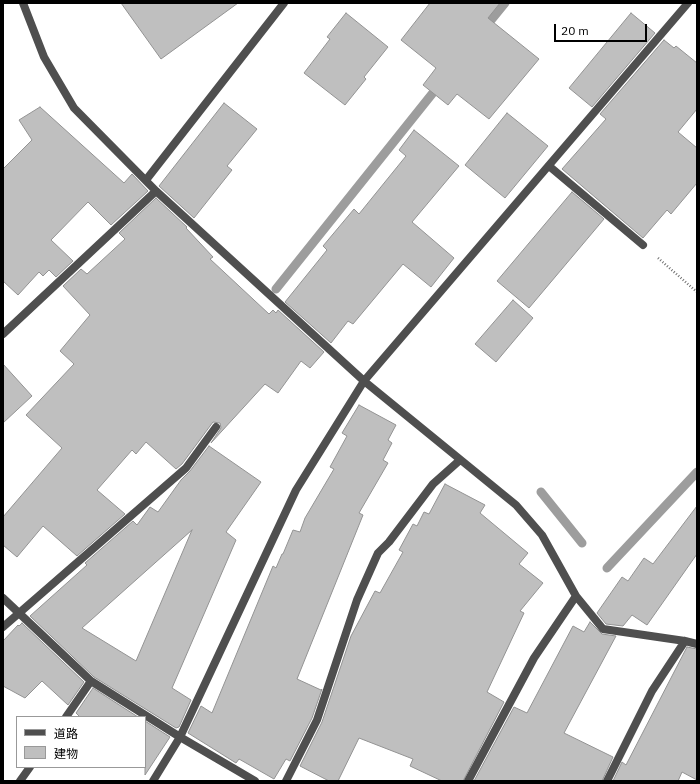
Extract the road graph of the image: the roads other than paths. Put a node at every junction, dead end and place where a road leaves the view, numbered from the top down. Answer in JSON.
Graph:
{"nodes":[{"id":1,"x":23,"y":3,"type":"edge"},
{"id":2,"x":284,"y":3,"type":"edge"},
{"id":3,"x":688,"y":3,"type":"edge"},
{"id":4,"x":549,"y":166,"type":"junction"},
{"id":5,"x":146,"y":180,"type":"junction"},
{"id":6,"x":156,"y":191,"type":"junction"},
{"id":7,"x":643,"y":245,"type":"road end"},
{"id":8,"x":3,"y":334,"type":"edge"},
{"id":9,"x":364,"y":381,"type":"junction"},
{"id":10,"x":216,"y":427,"type":"dead end"},
{"id":11,"x":460,"y":460,"type":"junction"},
{"id":12,"x":576,"y":596,"type":"junction"},
{"id":13,"x":3,"y":598,"type":"edge"},
{"id":14,"x":19,"y":613,"type":"junction"},
{"id":15,"x":3,"y":627,"type":"edge"},
{"id":16,"x":685,"y":641,"type":"junction"},
{"id":17,"x":697,"y":644,"type":"edge"},
{"id":18,"x":92,"y":681,"type":"junction"},
{"id":19,"x":67,"y":716,"type":"edge"},
{"id":20,"x":180,"y":737,"type":"junction"},
{"id":21,"x":29,"y":768,"type":"edge"},
{"id":22,"x":20,"y":781,"type":"edge"},
{"id":23,"x":153,"y":781,"type":"edge"},
{"id":24,"x":255,"y":781,"type":"edge"},
{"id":25,"x":286,"y":781,"type":"edge"},
{"id":26,"x":468,"y":781,"type":"edge"},
{"id":27,"x":607,"y":781,"type":"edge"}],
"edges":[{"from":1,"to":5,"type":"street"},
{"from":2,"to":5,"type":"street"},
{"from":3,"to":4,"type":"street"},
{"from":4,"to":7,"type":"street"},
{"from":4,"to":9,"type":"street"},
{"from":5,"to":6,"type":"street"},
{"from":6,"to":8,"type":"street"},
{"from":6,"to":9,"type":"street"},
{"from":9,"to":11,"type":"street"},
{"from":9,"to":20,"type":"street"},
{"from":10,"to":14,"type":"street"},
{"from":11,"to":12,"type":"street"},
{"from":11,"to":25,"type":"street"},
{"from":12,"to":16,"type":"street"},
{"from":12,"to":26,"type":"street"},
{"from":13,"to":14,"type":"street"},
{"from":14,"to":15,"type":"street"},
{"from":14,"to":18,"type":"street"},
{"from":16,"to":17,"type":"street"},
{"from":16,"to":27,"type":"street"},
{"from":18,"to":19,"type":"street"},
{"from":18,"to":20,"type":"street"},
{"from":20,"to":23,"type":"street"},
{"from":20,"to":24,"type":"street"},
{"from":21,"to":22,"type":"street"}]}
